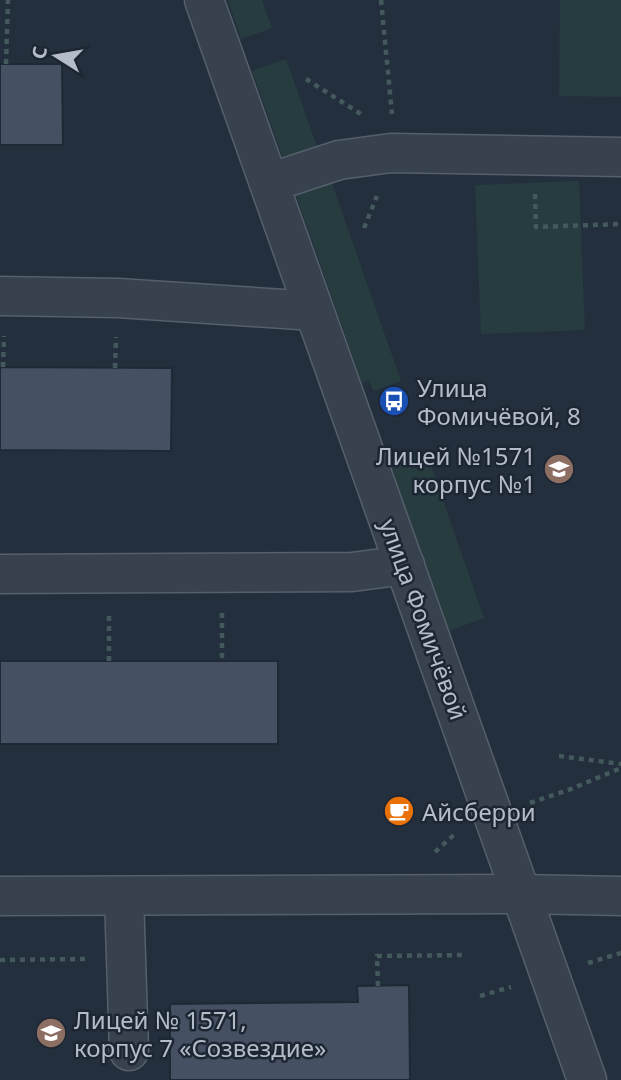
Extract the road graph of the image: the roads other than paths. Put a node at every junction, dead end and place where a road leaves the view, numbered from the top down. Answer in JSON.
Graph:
{"nodes":[{"id":1,"x":204,"y":0,"type":"edge"},
{"id":2,"x":621,"y":157,"type":"edge"},
{"id":3,"x":269,"y":183,"type":"junction"},
{"id":4,"x":0,"y":296,"type":"edge"},
{"id":5,"x":314,"y":311,"type":"junction"},
{"id":6,"x":405,"y":565,"type":"junction"},
{"id":7,"x":0,"y":574,"type":"edge"},
{"id":8,"x":520,"y":894,"type":"junction"},
{"id":9,"x":0,"y":896,"type":"edge"},
{"id":10,"x":124,"y":896,"type":"junction"},
{"id":11,"x":621,"y":896,"type":"edge"},
{"id":12,"x":129,"y":1051,"type":"dead end"},
{"id":13,"x":587,"y":1080,"type":"edge"}],
"edges":[{"from":1,"to":3,"type":"street","name":"улица Фомичёвой"},
{"from":2,"to":3,"type":"street"},
{"from":3,"to":5,"type":"street","name":"улица Фомичёвой"},
{"from":4,"to":5,"type":"street"},
{"from":5,"to":6,"type":"street","name":"улица Фомичёвой"},
{"from":6,"to":7,"type":"street"},
{"from":6,"to":8,"type":"street","name":"улица Фомичёвой"},
{"from":8,"to":10,"type":"street"},
{"from":8,"to":11,"type":"street"},
{"from":8,"to":13,"type":"street","name":"улица Фомичёвой"},
{"from":9,"to":10,"type":"street"},
{"from":10,"to":12,"type":"street"}]}
